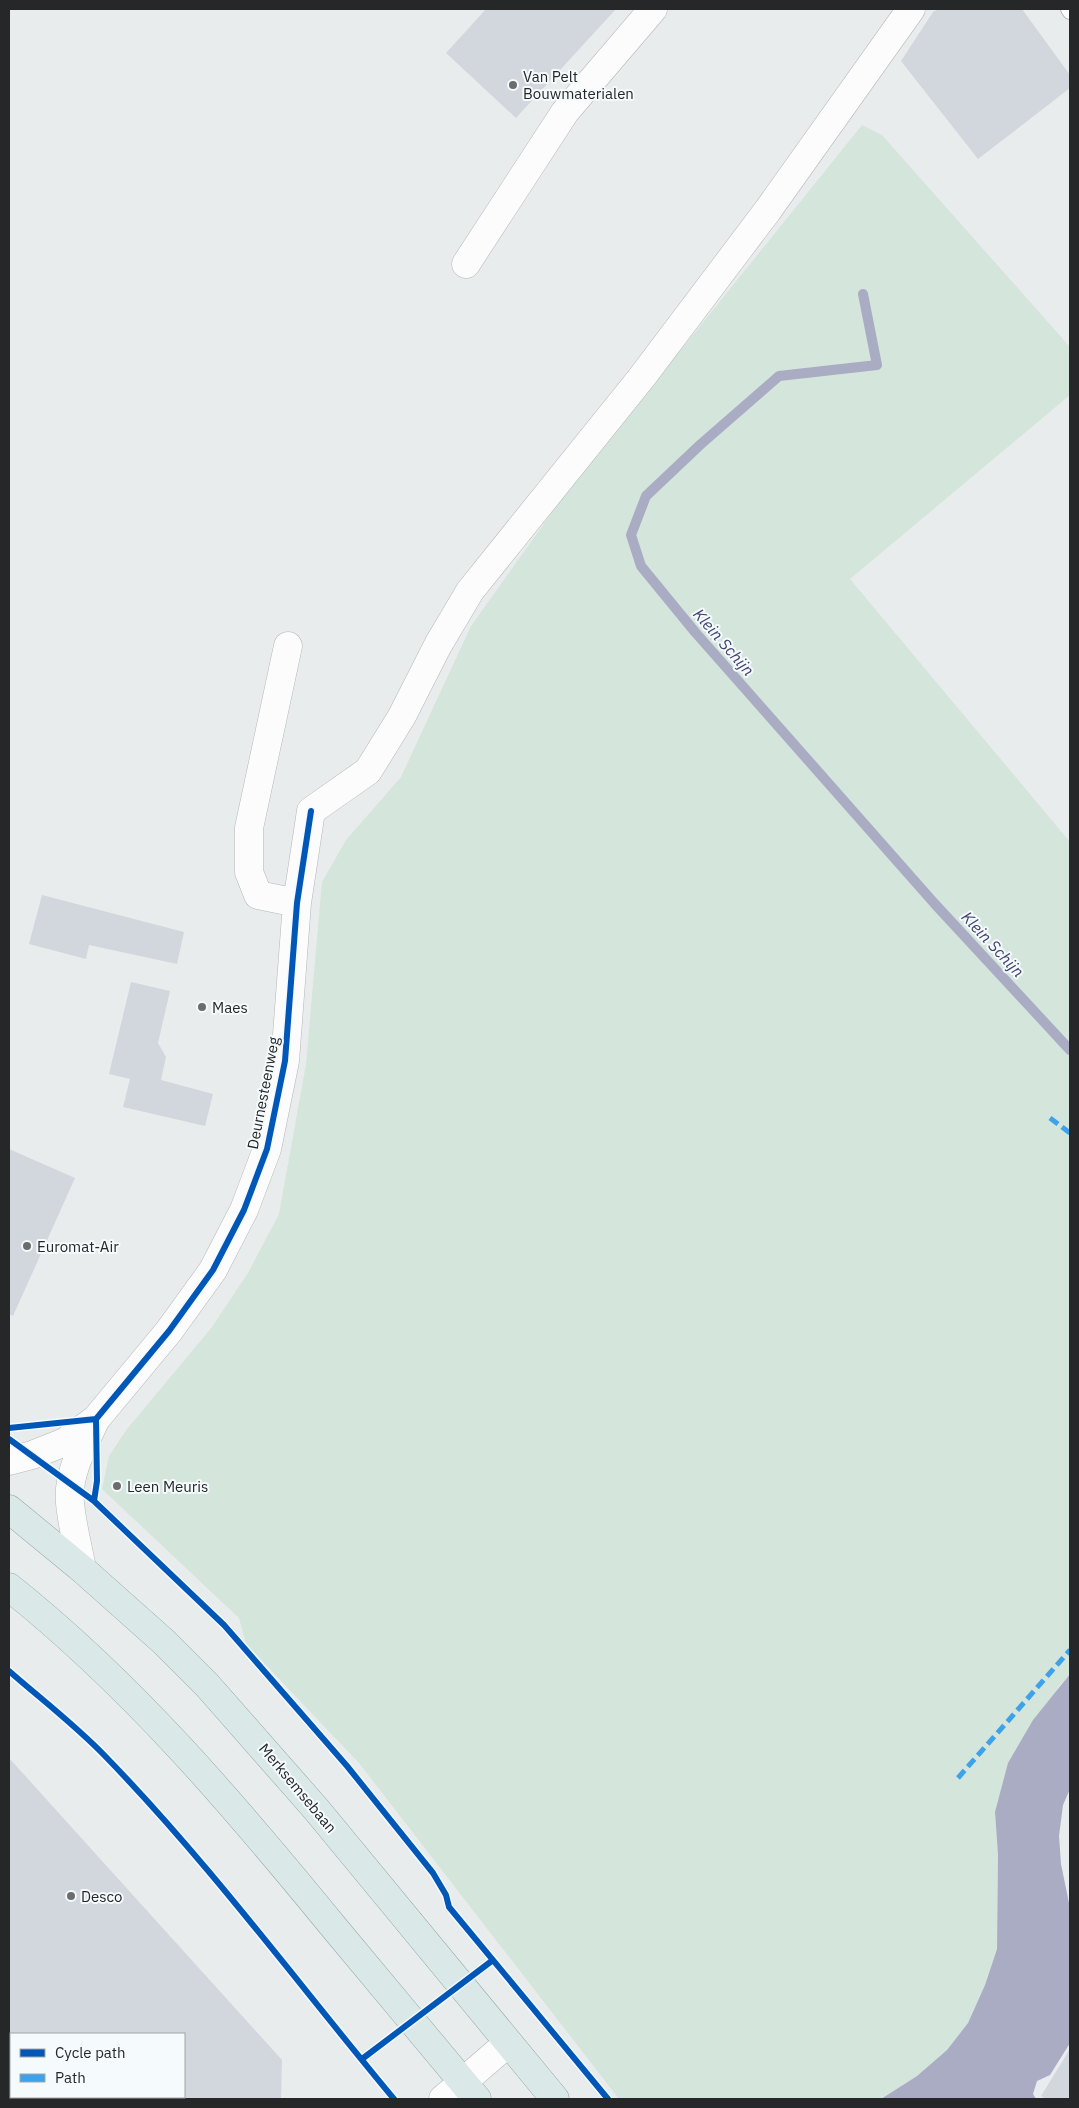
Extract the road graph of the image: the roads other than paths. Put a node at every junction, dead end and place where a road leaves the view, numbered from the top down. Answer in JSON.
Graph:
{"nodes":[{"id":1,"x":653,"y":9,"type":"edge"},
{"id":2,"x":911,"y":9,"type":"edge"},
{"id":3,"x":466,"y":264,"type":"dead end"},
{"id":4,"x":288,"y":646,"type":"dead end"},
{"id":5,"x":297,"y":903,"type":"junction"},
{"id":6,"x":96,"y":1419,"type":"junction"},
{"id":7,"x":9,"y":1461,"type":"edge"},
{"id":8,"x":9,"y":1509,"type":"edge"},
{"id":9,"x":82,"y":1569,"type":"junction"},
{"id":10,"x":9,"y":1587,"type":"edge"},
{"id":11,"x":508,"y":2043,"type":"junction"},
{"id":12,"x":461,"y":2093,"type":"edge"},
{"id":13,"x":555,"y":2099,"type":"edge"}],
"edges":[{"from":1,"to":3,"type":"street"},
{"from":2,"to":5,"type":"street","name":"Deurnesteenweg"},
{"from":4,"to":5,"type":"street"},
{"from":5,"to":6,"type":"street","name":"Deurnesteenweg"},
{"from":6,"to":7,"type":"street","name":"Deurnesteenweg"},
{"from":6,"to":9,"type":"street","name":"Deurnesteenweg"},
{"from":8,"to":9,"type":"main road","name":"Merksemsebaan"},
{"from":9,"to":11,"type":"main road","name":"Merksemsebaan"},
{"from":10,"to":12,"type":"main road"},
{"from":11,"to":12,"type":"street"},
{"from":11,"to":13,"type":"main road","name":"Merksemsebaan"}]}
